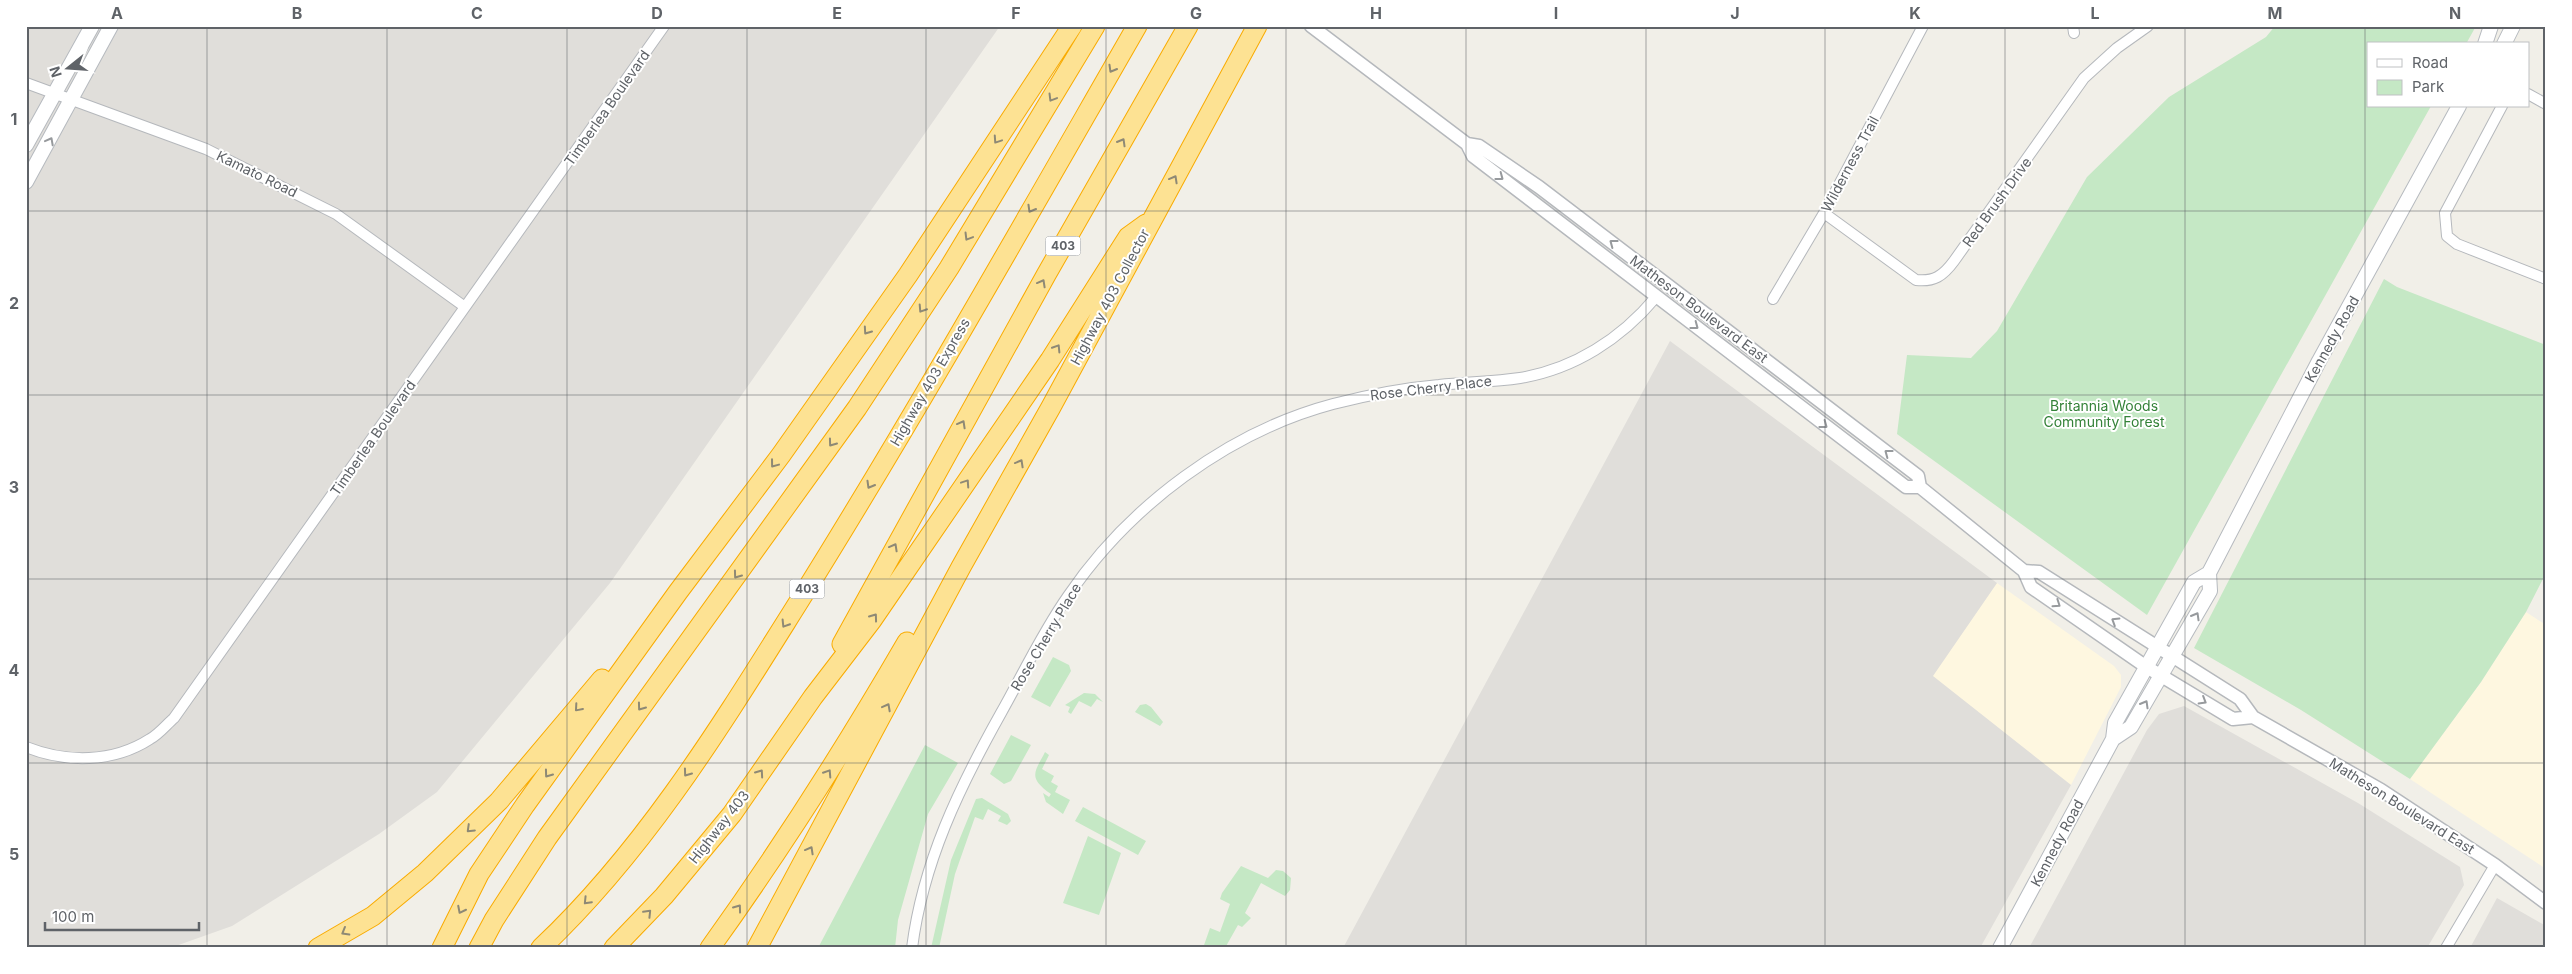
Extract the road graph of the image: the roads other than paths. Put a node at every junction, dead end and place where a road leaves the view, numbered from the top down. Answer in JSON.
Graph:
{"nodes":[{"id":1,"x":92,"y":26,"type":"edge"},
{"id":2,"x":111,"y":26,"type":"edge"},
{"id":3,"x":664,"y":26,"type":"edge"},
{"id":4,"x":1072,"y":26,"type":"edge"},
{"id":5,"x":1095,"y":26,"type":"edge"},
{"id":6,"x":1137,"y":26,"type":"edge"},
{"id":7,"x":1188,"y":26,"type":"edge"},
{"id":8,"x":1257,"y":26,"type":"edge"},
{"id":9,"x":1311,"y":26,"type":"edge"},
{"id":10,"x":1923,"y":26,"type":"edge"},
{"id":11,"x":2148,"y":26,"type":"edge"},
{"id":12,"x":2491,"y":26,"type":"edge"},
{"id":13,"x":2513,"y":26,"type":"edge"},
{"id":14,"x":2486,"y":42,"type":"edge"},
{"id":15,"x":2505,"y":42,"type":"edge"},
{"id":16,"x":26,"y":83,"type":"edge"},
{"id":17,"x":55,"y":93,"type":"junction"},
{"id":18,"x":2530,"y":95,"type":"edge"},
{"id":19,"x":72,"y":99,"type":"junction"},
{"id":20,"x":2546,"y":104,"type":"edge"},
{"id":21,"x":2458,"y":108,"type":"edge"},
{"id":22,"x":2501,"y":108,"type":"edge"},
{"id":23,"x":26,"y":144,"type":"edge"},
{"id":24,"x":1467,"y":144,"type":"junction"},
{"id":25,"x":26,"y":182,"type":"edge"},
{"id":26,"x":1824,"y":212,"type":"junction"},
{"id":27,"x":1150,"y":222,"type":"junction"},
{"id":28,"x":2546,"y":279,"type":"edge"},
{"id":29,"x":1656,"y":297,"type":"junction"},
{"id":30,"x":1773,"y":299,"type":"dead end"},
{"id":31,"x":465,"y":308,"type":"junction"},
{"id":32,"x":1920,"y":487,"type":"junction"},
{"id":33,"x":961,"y":567,"type":"junction"},
{"id":34,"x":2024,"y":571,"type":"junction"},
{"id":35,"x":2210,"y":573,"type":"junction"},
{"id":36,"x":678,"y":592,"type":"junction"},
{"id":37,"x":2156,"y":647,"type":"junction"},
{"id":38,"x":2172,"y":657,"type":"junction"},
{"id":39,"x":2145,"y":666,"type":"junction"},
{"id":40,"x":2161,"y":676,"type":"junction"},
{"id":41,"x":813,"y":697,"type":"junction"},
{"id":42,"x":2253,"y":717,"type":"junction"},
{"id":43,"x":2113,"y":739,"type":"junction"},
{"id":44,"x":26,"y":746,"type":"edge"},
{"id":45,"x":2495,"y":865,"type":"junction"},
{"id":46,"x":2546,"y":903,"type":"edge"},
{"id":47,"x":318,"y":948,"type":"edge"},
{"id":48,"x":442,"y":948,"type":"edge"},
{"id":49,"x":480,"y":948,"type":"edge"},
{"id":50,"x":541,"y":948,"type":"edge"},
{"id":51,"x":614,"y":948,"type":"edge"},
{"id":52,"x":710,"y":948,"type":"edge"},
{"id":53,"x":757,"y":948,"type":"edge"},
{"id":54,"x":912,"y":948,"type":"edge"},
{"id":55,"x":2000,"y":948,"type":"edge"},
{"id":56,"x":2446,"y":948,"type":"edge"}],
"edges":[{"from":1,"to":17,"type":"main road"},
{"from":2,"to":19,"type":"main road"},
{"from":3,"to":31,"type":"street","name":"Timberlea Boulevard"},
{"from":4,"to":36,"type":"highway","one_way":true},
{"from":5,"to":49,"type":"highway","one_way":true},
{"from":6,"to":50,"type":"highway","name":"Highway 403 Express","number":"403","one_way":true},
{"from":41,"to":7,"type":"highway","number":"403","one_way":true},
{"from":27,"to":8,"type":"highway","name":"Highway 403 Collector","one_way":true},
{"from":9,"to":24,"type":"street","name":"Matheson Boulevard East"},
{"from":10,"to":26,"type":"street","name":"Wilderness Trail"},
{"from":11,"to":26,"type":"street","name":"Red Brush Drive"},
{"from":12,"to":14,"type":"main road"},
{"from":13,"to":15,"type":"main road"},
{"from":16,"to":17,"type":"street","name":"Kamato Road"},
{"from":17,"to":19,"type":"street","name":"Kamato Road"},
{"from":17,"to":23,"type":"main road"},
{"from":18,"to":20,"type":"street"},
{"from":25,"to":19,"type":"main road","one_way":true},
{"from":19,"to":31,"type":"street","name":"Kamato Road"},
{"from":21,"to":35,"type":"main road","name":"Kennedy Road"},
{"from":22,"to":28,"type":"street"},
{"from":24,"to":29,"type":"street","name":"Matheson Boulevard East","one_way":true},
{"from":32,"to":24,"type":"street","name":"Matheson Boulevard East","one_way":true},
{"from":26,"to":30,"type":"street","name":"Wilderness Trail"},
{"from":33,"to":27,"type":"highway","name":"Highway 403 Collector","one_way":true},
{"from":41,"to":27,"type":"highway","one_way":true},
{"from":29,"to":32,"type":"street","name":"Matheson Boulevard East","one_way":true},
{"from":29,"to":54,"type":"street","name":"Rose Cherry Place"},
{"from":31,"to":44,"type":"street","name":"Timberlea Boulevard"},
{"from":32,"to":34,"type":"street","name":"Matheson Boulevard East"},
{"from":52,"to":33,"type":"highway","one_way":true},
{"from":53,"to":33,"type":"highway","one_way":true},
{"from":37,"to":34,"type":"street","name":"Matheson Boulevard East","one_way":true},
{"from":34,"to":39,"type":"street","name":"Matheson Boulevard East","one_way":true},
{"from":35,"to":37,"type":"main road","name":"Kennedy Road"},
{"from":38,"to":35,"type":"main road","name":"Kennedy Road","one_way":true},
{"from":36,"to":47,"type":"highway","one_way":true},
{"from":36,"to":48,"type":"highway","one_way":true},
{"from":37,"to":38,"type":"street","name":"Matheson Boulevard East"},
{"from":37,"to":39,"type":"main road","name":"Kennedy Road"},
{"from":38,"to":40,"type":"main road","name":"Kennedy Road"},
{"from":38,"to":42,"type":"street","name":"Matheson Boulevard East"},
{"from":39,"to":40,"type":"street","name":"Matheson Boulevard East"},
{"from":39,"to":43,"type":"main road","name":"Kennedy Road"},
{"from":40,"to":42,"type":"street","name":"Matheson Boulevard East","one_way":true},
{"from":43,"to":40,"type":"main road","name":"Kennedy Road","one_way":true},
{"from":51,"to":41,"type":"highway","name":"Highway 403","number":"403","one_way":true},
{"from":42,"to":45,"type":"street","name":"Matheson Boulevard East"},
{"from":43,"to":55,"type":"main road","name":"Kennedy Road"},
{"from":45,"to":46,"type":"street","name":"Matheson Boulevard East"},
{"from":45,"to":56,"type":"street"}]}
